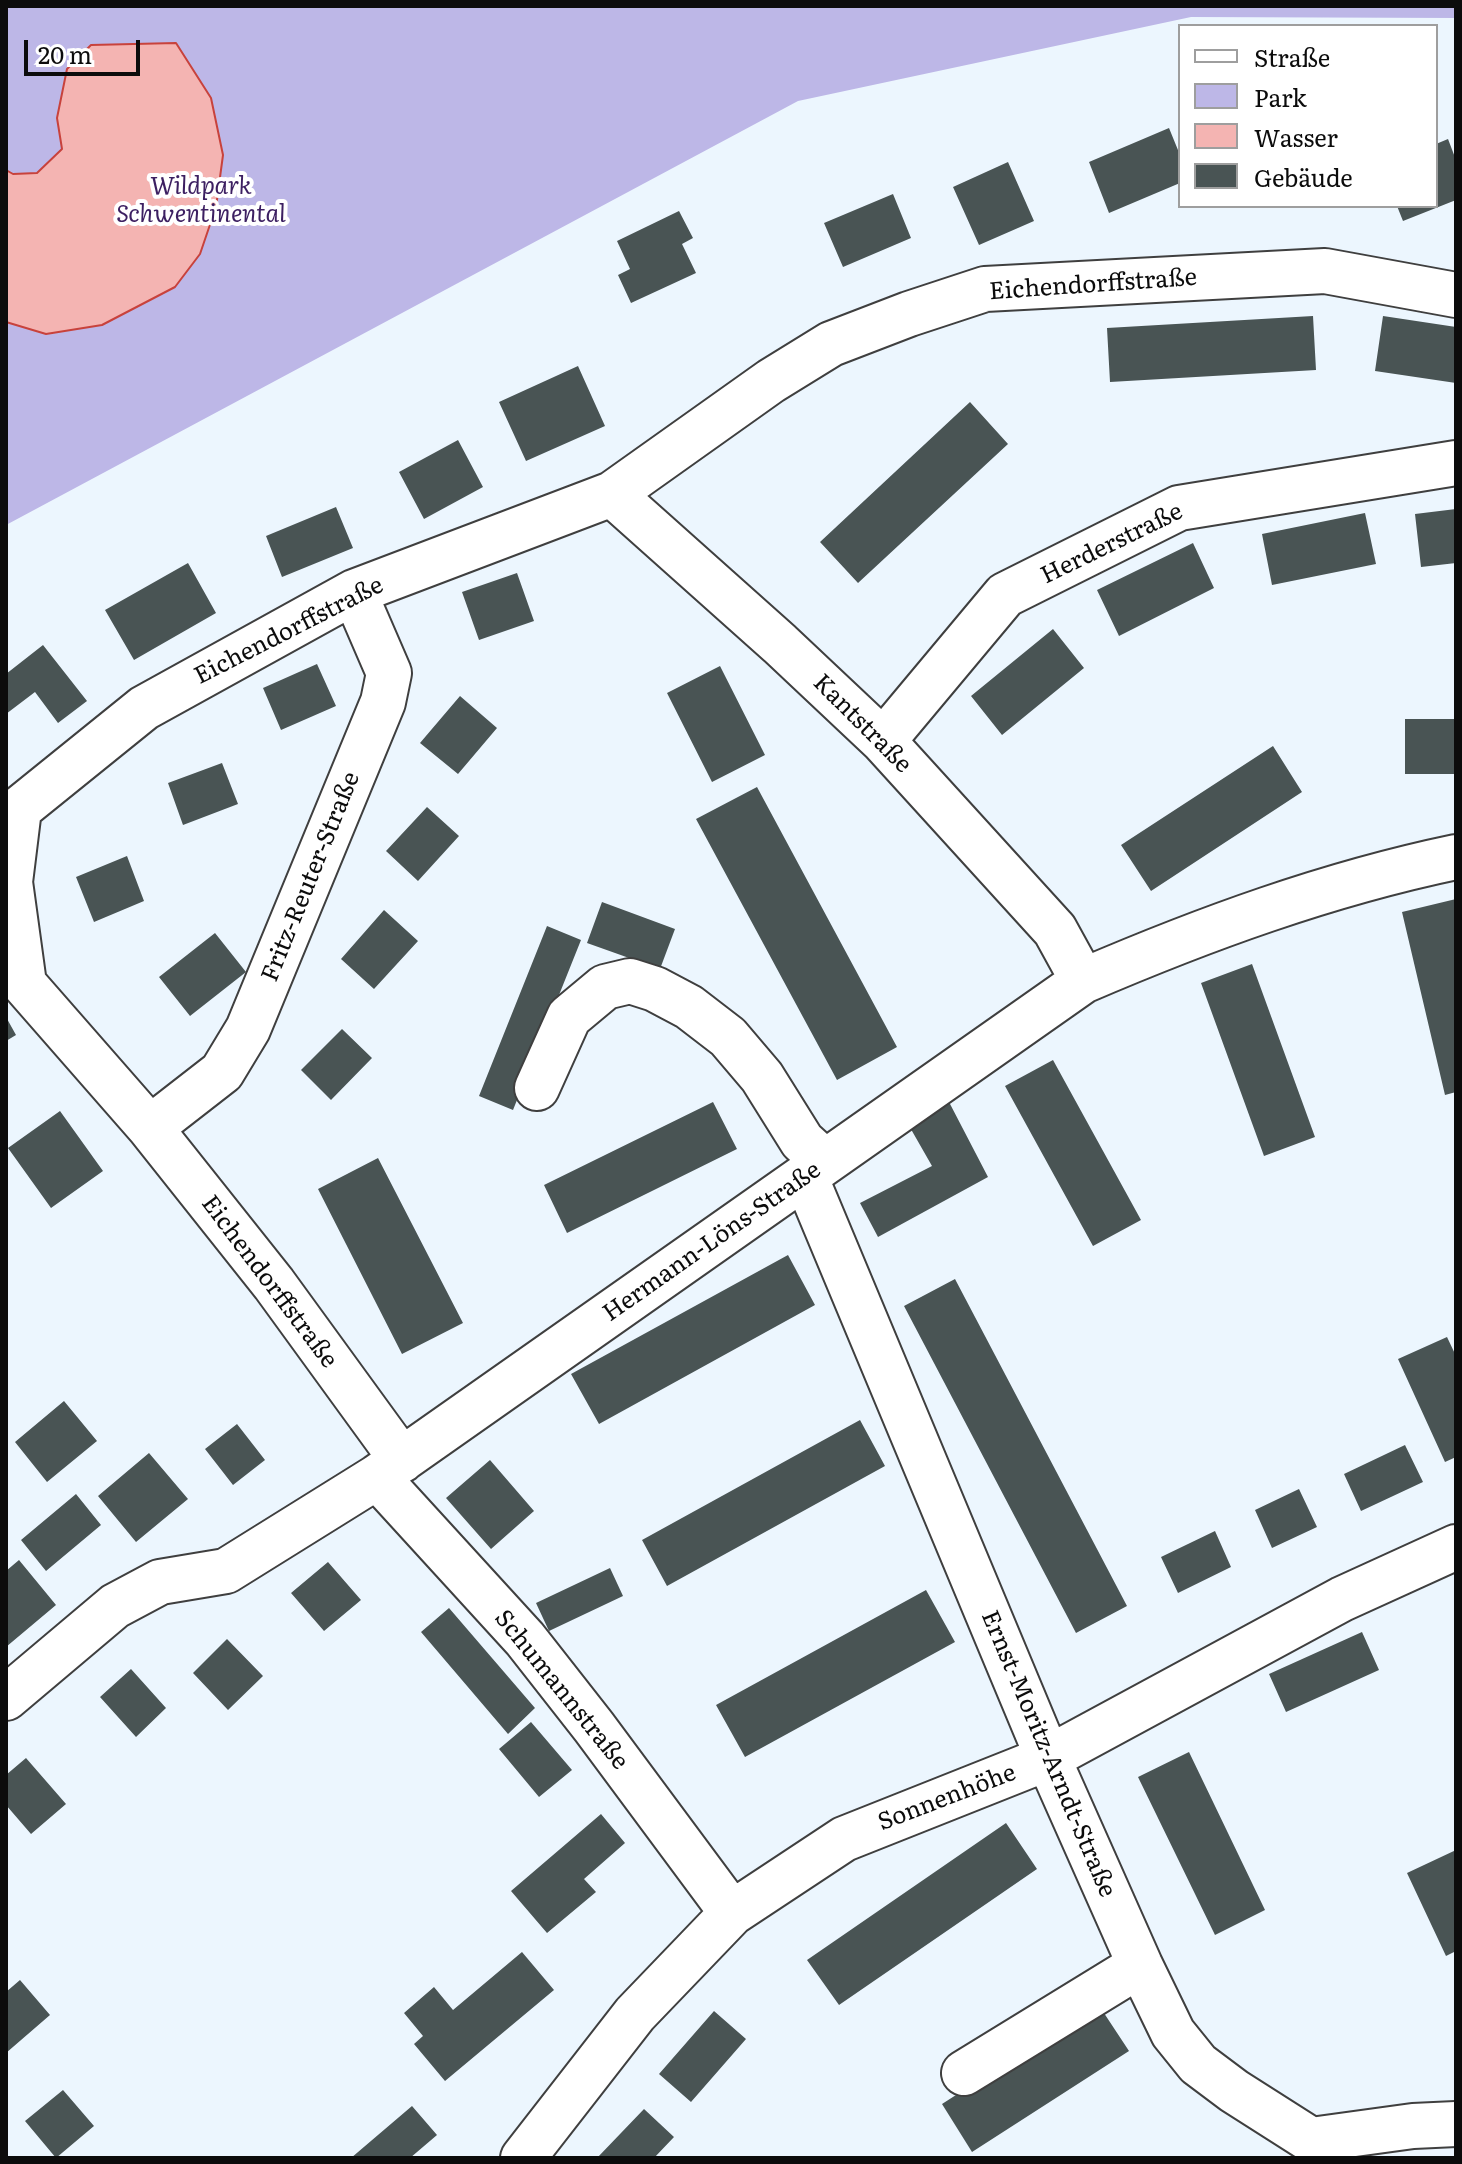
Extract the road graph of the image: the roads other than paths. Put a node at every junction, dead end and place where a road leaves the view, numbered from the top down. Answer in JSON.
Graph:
{"nodes":[{"id":1,"x":1456,"y":295,"type":"edge"},
{"id":2,"x":1456,"y":463,"type":"edge"},
{"id":3,"x":612,"y":494,"type":"junction"},
{"id":4,"x":354,"y":592,"type":"junction"},
{"id":5,"x":883,"y":741,"type":"junction"},
{"id":6,"x":1456,"y":857,"type":"edge"},
{"id":7,"x":1083,"y":981,"type":"junction"},
{"id":8,"x":537,"y":1088,"type":"dead end"},
{"id":9,"x":150,"y":1128,"type":"junction"},
{"id":10,"x":815,"y":1169,"type":"junction"},
{"id":11,"x":390,"y":1469,"type":"junction"},
{"id":12,"x":1456,"y":1547,"type":"edge"},
{"id":13,"x":6,"y":1698,"type":"edge"},
{"id":14,"x":1048,"y":1758,"type":"junction"},
{"id":15,"x":732,"y":1913,"type":"junction"},
{"id":16,"x":1140,"y":1965,"type":"junction"},
{"id":17,"x":964,"y":2073,"type":"dead end"},
{"id":18,"x":1456,"y":2124,"type":"edge"},
{"id":19,"x":1310,"y":2149,"type":"edge"},
{"id":20,"x":523,"y":2158,"type":"edge"}],
"edges":[{"from":1,"to":3,"type":"street","name":"Eichendorffstraße"},
{"from":2,"to":5,"type":"street","name":"Herderstraße"},
{"from":3,"to":4,"type":"street","name":"Eichendorffstraße"},
{"from":3,"to":5,"type":"street","name":"Kantstraße"},
{"from":4,"to":9,"type":"street","name":"Fritz-Reuter-Straße"},
{"from":4,"to":9,"type":"street","name":"Eichendorffstraße"},
{"from":5,"to":7,"type":"street","name":"Kantstraße"},
{"from":6,"to":7,"type":"street","name":"Hermann-Löns-Straße"},
{"from":7,"to":10,"type":"street","name":"Hermann-Löns-Straße"},
{"from":8,"to":10,"type":"street"},
{"from":9,"to":11,"type":"street","name":"Eichendorffstraße"},
{"from":10,"to":11,"type":"street","name":"Hermann-Löns-Straße"},
{"from":10,"to":14,"type":"street","name":"Ernst-Moritz-Arndt-Straße"},
{"from":11,"to":13,"type":"street","name":"Hermann-Löns-Straße"},
{"from":11,"to":15,"type":"street","name":"Schumannstraße"},
{"from":12,"to":14,"type":"street","name":"Sonnenhöhe"},
{"from":14,"to":15,"type":"street","name":"Sonnenhöhe"},
{"from":14,"to":16,"type":"street","name":"Ernst-Moritz-Arndt-Straße"},
{"from":15,"to":20,"type":"street","name":"Sonnenhöhe"},
{"from":16,"to":17,"type":"street"},
{"from":16,"to":19,"type":"street","name":"Ernst-Moritz-Arndt-Straße"},
{"from":18,"to":19,"type":"street","name":"Ernst-Moritz-Arndt-Straße"}]}
